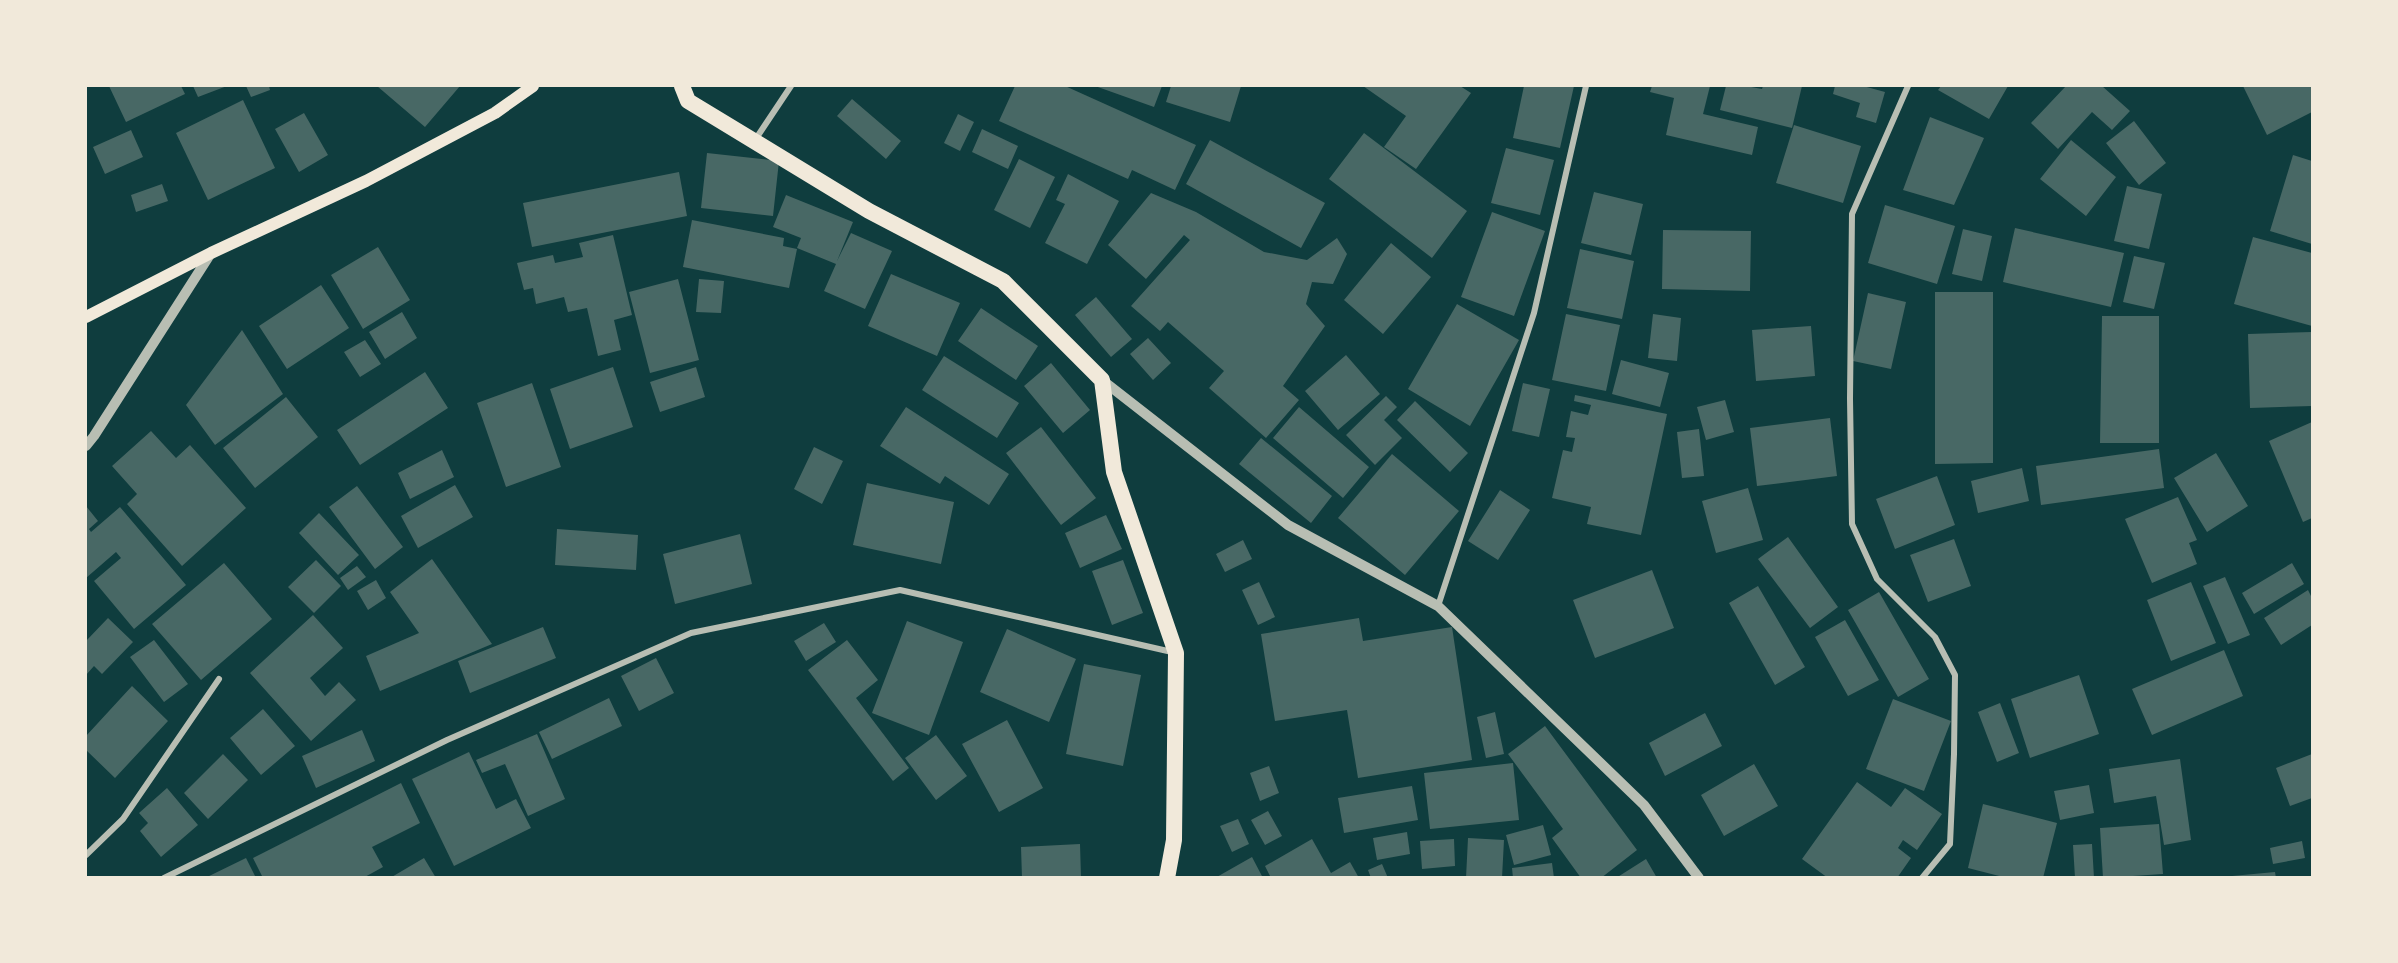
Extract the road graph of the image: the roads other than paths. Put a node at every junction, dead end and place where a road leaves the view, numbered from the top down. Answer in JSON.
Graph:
{"nodes":[{"id":1,"x":533,"y":86,"type":"edge"},
{"id":2,"x":682,"y":86,"type":"edge"},
{"id":3,"x":791,"y":86,"type":"edge"},
{"id":4,"x":1586,"y":86,"type":"edge"},
{"id":5,"x":1908,"y":86,"type":"edge"},
{"id":6,"x":754,"y":141,"type":"junction"},
{"id":7,"x":211,"y":254,"type":"junction"},
{"id":8,"x":86,"y":317,"type":"edge"},
{"id":9,"x":1102,"y":380,"type":"junction"},
{"id":10,"x":86,"y":446,"type":"edge"},
{"id":11,"x":1438,"y":606,"type":"junction"},
{"id":12,"x":1176,"y":653,"type":"junction"},
{"id":13,"x":219,"y":680,"type":"dead end"},
{"id":14,"x":86,"y":855,"type":"edge"},
{"id":15,"x":164,"y":878,"type":"edge"},
{"id":16,"x":1167,"y":878,"type":"edge"},
{"id":17,"x":1699,"y":878,"type":"edge"},
{"id":18,"x":1922,"y":878,"type":"edge"}],
"edges":[{"from":1,"to":7,"type":"main road"},
{"from":2,"to":6,"type":"highway"},
{"from":3,"to":6,"type":"street"},
{"from":4,"to":11,"type":"street"},
{"from":5,"to":18,"type":"street"},
{"from":6,"to":9,"type":"highway"},
{"from":7,"to":8,"type":"main road"},
{"from":7,"to":10,"type":"street"},
{"from":9,"to":11,"type":"street"},
{"from":9,"to":12,"type":"highway"},
{"from":11,"to":17,"type":"street"},
{"from":12,"to":15,"type":"street"},
{"from":12,"to":16,"type":"highway"},
{"from":13,"to":14,"type":"street"}]}
